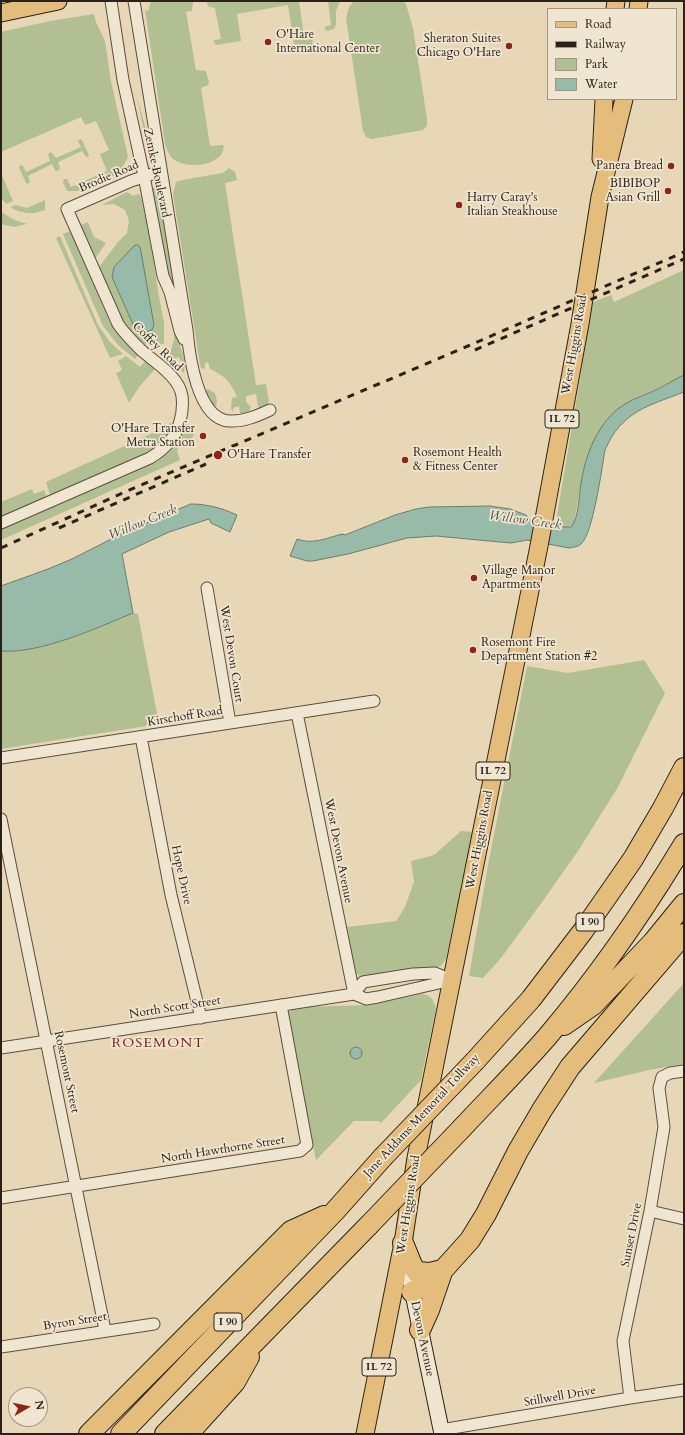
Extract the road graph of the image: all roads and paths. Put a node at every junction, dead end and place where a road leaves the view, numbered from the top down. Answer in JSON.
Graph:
{"nodes":[{"id":1,"x":58,"y":1,"type":"edge"},
{"id":2,"x":111,"y":1,"type":"edge"},
{"id":3,"x":134,"y":1,"type":"edge"},
{"id":4,"x":1,"y":13,"type":"edge"},
{"id":5,"x":604,"y":100,"type":"edge"},
{"id":6,"x":624,"y":100,"type":"edge"},
{"id":7,"x":161,"y":171,"type":"junction"},
{"id":8,"x":144,"y":176,"type":"junction"},
{"id":9,"x":600,"y":197,"type":"junction"},
{"id":10,"x":68,"y":209,"type":"joint"},
{"id":11,"x":188,"y":347,"type":"junction"},
{"id":12,"x":270,"y":410,"type":"dead end"},
{"id":13,"x":1,"y":523,"type":"edge"},
{"id":14,"x":207,"y":588,"type":"dead end"},
{"id":15,"x":374,"y":701,"type":"dead end"},
{"id":16,"x":297,"y":713,"type":"junction"},
{"id":17,"x":230,"y":723,"type":"junction"},
{"id":18,"x":141,"y":737,"type":"junction"},
{"id":19,"x":1,"y":758,"type":"edge"},
{"id":20,"x":684,"y":768,"type":"edge"},
{"id":21,"x":1,"y":819,"type":"edge"},
{"id":22,"x":684,"y":844,"type":"edge"},
{"id":23,"x":684,"y":904,"type":"edge"},
{"id":24,"x":684,"y":934,"type":"edge"},
{"id":25,"x":452,"y":980,"type":"junction"},
{"id":26,"x":354,"y":994,"type":"junction"},
{"id":27,"x":281,"y":1005,"type":"junction"},
{"id":28,"x":201,"y":1018,"type":"junction"},
{"id":29,"x":546,"y":1038,"type":"junction"},
{"id":30,"x":47,"y":1042,"type":"junction"},
{"id":31,"x":1,"y":1048,"type":"edge"},
{"id":32,"x":684,"y":1071,"type":"edge"},
{"id":33,"x":76,"y":1186,"type":"junction"},
{"id":34,"x":1,"y":1198,"type":"edge"},
{"id":35,"x":335,"y":1211,"type":"junction"},
{"id":36,"x":650,"y":1211,"type":"junction"},
{"id":37,"x":684,"y":1219,"type":"edge"},
{"id":38,"x":403,"y":1243,"type":"junction"},
{"id":39,"x":442,"y":1270,"type":"junction"},
{"id":40,"x":412,"y":1292,"type":"junction"},
{"id":41,"x":392,"y":1300,"type":"junction"},
{"id":42,"x":154,"y":1324,"type":"dead end"},
{"id":43,"x":105,"y":1330,"type":"junction"},
{"id":44,"x":420,"y":1330,"type":"junction"},
{"id":45,"x":262,"y":1334,"type":"junction"},
{"id":46,"x":1,"y":1347,"type":"edge"},
{"id":47,"x":684,"y":1390,"type":"edge"},
{"id":48,"x":630,"y":1398,"type":"junction"},
{"id":49,"x":442,"y":1432,"type":"edge"},
{"id":50,"x":89,"y":1434,"type":"edge"},
{"id":51,"x":121,"y":1434,"type":"edge"},
{"id":52,"x":165,"y":1434,"type":"edge"},
{"id":53,"x":188,"y":1434,"type":"edge"},
{"id":54,"x":365,"y":1434,"type":"edge"}],
"edges":[{"from":1,"to":4,"type":"main road"},
{"from":2,"to":8,"type":"street","name":"Zemke Boulevard"},
{"from":3,"to":7,"type":"street","name":"Zemke Boulevard"},
{"from":5,"to":9,"type":"main road","name":"West Higgins Road","number":"IL 72"},
{"from":6,"to":9,"type":"main road","name":"West Higgins Road","number":"IL 72"},
{"from":7,"to":8,"type":"street","name":"Brodie Road"},
{"from":7,"to":11,"type":"street","name":"Zemke Boulevard"},
{"from":8,"to":10,"type":"street","name":"Brodie Road"},
{"from":8,"to":11,"type":"street","name":"Zemke Boulevard"},
{"from":9,"to":25,"type":"main road","name":"West Higgins Road","number":"IL 72"},
{"from":10,"to":13,"type":"street","name":"Coffey Road"},
{"from":11,"to":12,"type":"street","name":"Zemke Boulevard"},
{"from":14,"to":17,"type":"street","name":"West Devon Court"},
{"from":15,"to":16,"type":"street","name":"Kirschoff Road"},
{"from":16,"to":17,"type":"street","name":"Kirschoff Road"},
{"from":16,"to":26,"type":"street","name":"West Devon Avenue"},
{"from":17,"to":18,"type":"street","name":"Kirschoff Road"},
{"from":18,"to":19,"type":"street","name":"Kirschoff Road"},
{"from":18,"to":28,"type":"street","name":"Hope Drive"},
{"from":20,"to":35,"type":"highway","name":"Jane Addams Memorial Tollway","number":"I 90","bridge":true},
{"from":21,"to":30,"type":"street","name":"Rosemont Street"},
{"from":22,"to":29,"type":"highway","number":"I 90"},
{"from":23,"to":29,"type":"highway","number":"I 90"},
{"from":24,"to":39,"type":"highway"},
{"from":25,"to":26,"type":"street","name":"North Scott Street"},
{"from":25,"to":26,"type":"street"},
{"from":25,"to":38,"type":"main road","name":"West Higgins Road","number":"IL 72"},
{"from":26,"to":27,"type":"street","name":"North Scott Street"},
{"from":27,"to":28,"type":"street","name":"North Scott Street"},
{"from":27,"to":33,"type":"street","name":"North Hawthorne Street"},
{"from":28,"to":30,"type":"street","name":"North Scott Street"},
{"from":29,"to":45,"type":"highway","number":"I 90","bridge":true},
{"from":30,"to":31,"type":"street","name":"North Scott Street"},
{"from":30,"to":33,"type":"street","name":"Rosemont Street"},
{"from":32,"to":36,"type":"street","name":"Sunset Drive"},
{"from":33,"to":34,"type":"street","name":"North Hawthorne Street"},
{"from":33,"to":43,"type":"street","name":"Rosemont Street"},
{"from":35,"to":50,"type":"highway"},
{"from":35,"to":51,"type":"highway","name":"Jane Addams Memorial Tollway","number":"I 90"},
{"from":36,"to":37,"type":"street"},
{"from":36,"to":48,"type":"street","name":"Sunset Drive"},
{"from":38,"to":39,"type":"highway"},
{"from":38,"to":40,"type":"main road","name":"Devon Avenue"},
{"from":38,"to":41,"type":"main road","name":"West Higgins Road","number":"IL 72"},
{"from":39,"to":40,"type":"highway"},
{"from":39,"to":44,"type":"highway"},
{"from":40,"to":41,"type":"main road"},
{"from":40,"to":44,"type":"main road","name":"Devon Avenue"},
{"from":41,"to":54,"type":"main road","name":"West Higgins Road","number":"IL 72"},
{"from":42,"to":43,"type":"street","name":"Byron Street"},
{"from":43,"to":46,"type":"street","name":"Byron Street"},
{"from":44,"to":49,"type":"main road","name":"Devon Avenue"},
{"from":45,"to":52,"type":"highway","number":"I 90"},
{"from":45,"to":53,"type":"highway"},
{"from":47,"to":48,"type":"street","name":"Stillwell Drive"},
{"from":48,"to":49,"type":"street","name":"Stillwell Drive"}]}
